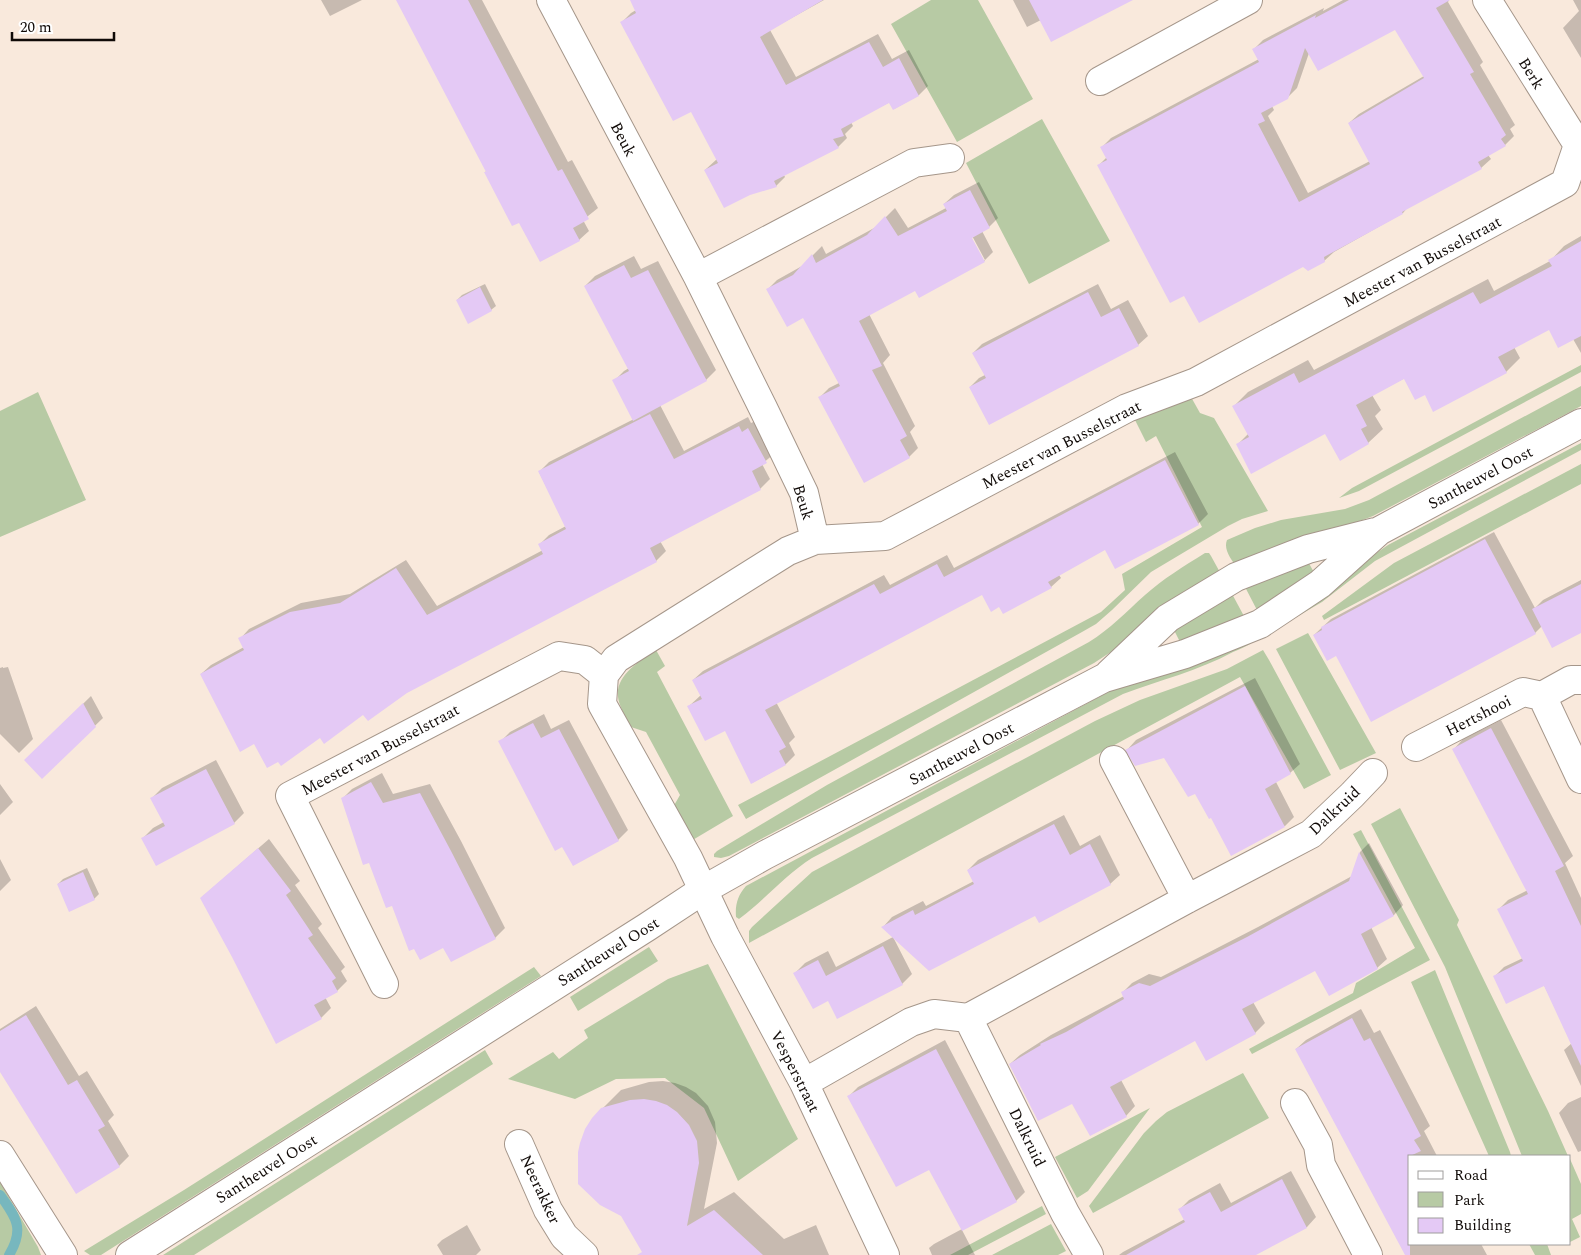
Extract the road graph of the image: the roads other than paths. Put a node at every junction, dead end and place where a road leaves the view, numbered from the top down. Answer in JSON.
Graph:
{"nodes":[{"id":1,"x":552,"y":0,"type":"edge"},
{"id":2,"x":1248,"y":0,"type":"edge"},
{"id":3,"x":1487,"y":0,"type":"edge"},
{"id":4,"x":1100,"y":81,"type":"dead end"},
{"id":5,"x":1579,"y":145,"type":"edge"},
{"id":6,"x":950,"y":158,"type":"dead end"},
{"id":7,"x":698,"y":278,"type":"junction"},
{"id":8,"x":1581,"y":423,"type":"edge"},
{"id":9,"x":1379,"y":531,"type":"junction"},
{"id":10,"x":815,"y":540,"type":"junction"},
{"id":11,"x":604,"y":675,"type":"junction"},
{"id":12,"x":1104,"y":678,"type":"junction"},
{"id":13,"x":1581,"y":680,"type":"edge"},
{"id":14,"x":1542,"y":696,"type":"junction"},
{"id":15,"x":1416,"y":747,"type":"dead end"},
{"id":16,"x":1114,"y":760,"type":"dead end"},
{"id":17,"x":1372,"y":773,"type":"dead end"},
{"id":18,"x":1581,"y":778,"type":"edge"},
{"id":19,"x":704,"y":890,"type":"junction"},
{"id":20,"x":1186,"y":899,"type":"junction"},
{"id":21,"x":384,"y":984,"type":"dead end"},
{"id":22,"x":968,"y":1018,"type":"junction"},
{"id":23,"x":804,"y":1083,"type":"junction"},
{"id":24,"x":1295,"y":1103,"type":"dead end"},
{"id":25,"x":519,"y":1144,"type":"dead end"},
{"id":26,"x":0,"y":1155,"type":"edge"},
{"id":27,"x":1360,"y":1252,"type":"edge"},
{"id":28,"x":63,"y":1255,"type":"edge"},
{"id":29,"x":130,"y":1255,"type":"edge"},
{"id":30,"x":584,"y":1255,"type":"edge"},
{"id":31,"x":885,"y":1255,"type":"edge"},
{"id":32,"x":1089,"y":1255,"type":"edge"}],
"edges":[{"from":1,"to":7,"type":"street","name":"Beuk"},
{"from":2,"to":4,"type":"street"},
{"from":3,"to":5,"type":"street","name":"Berk"},
{"from":5,"to":10,"type":"street","name":"Meester van Busselstraat"},
{"from":6,"to":7,"type":"street"},
{"from":7,"to":10,"type":"street","name":"Beuk"},
{"from":8,"to":9,"type":"street","name":"Santheuvel Oost"},
{"from":9,"to":12,"type":"street","name":"Santheuvel Oost"},
{"from":9,"to":12,"type":"street","name":"Santheuvel Oost"},
{"from":10,"to":11,"type":"street","name":"Meester van Busselstraat"},
{"from":11,"to":19,"type":"street"},
{"from":11,"to":21,"type":"street","name":"Meester van Busselstraat"},
{"from":12,"to":19,"type":"street","name":"Santheuvel Oost"},
{"from":13,"to":14,"type":"street"},
{"from":14,"to":15,"type":"street","name":"Hertshooi"},
{"from":14,"to":18,"type":"street"},
{"from":16,"to":20,"type":"street"},
{"from":17,"to":20,"type":"street","name":"Dalkruid"},
{"from":19,"to":23,"type":"street","name":"Vesperstraat"},
{"from":19,"to":29,"type":"street","name":"Santheuvel Oost"},
{"from":20,"to":22,"type":"street","name":"Dalkruid"},
{"from":22,"to":23,"type":"street"},
{"from":22,"to":32,"type":"street","name":"Dalkruid"},
{"from":23,"to":31,"type":"street","name":"Vesperstraat"},
{"from":24,"to":27,"type":"street"},
{"from":25,"to":30,"type":"street","name":"Neerakker"},
{"from":26,"to":28,"type":"street"}]}
